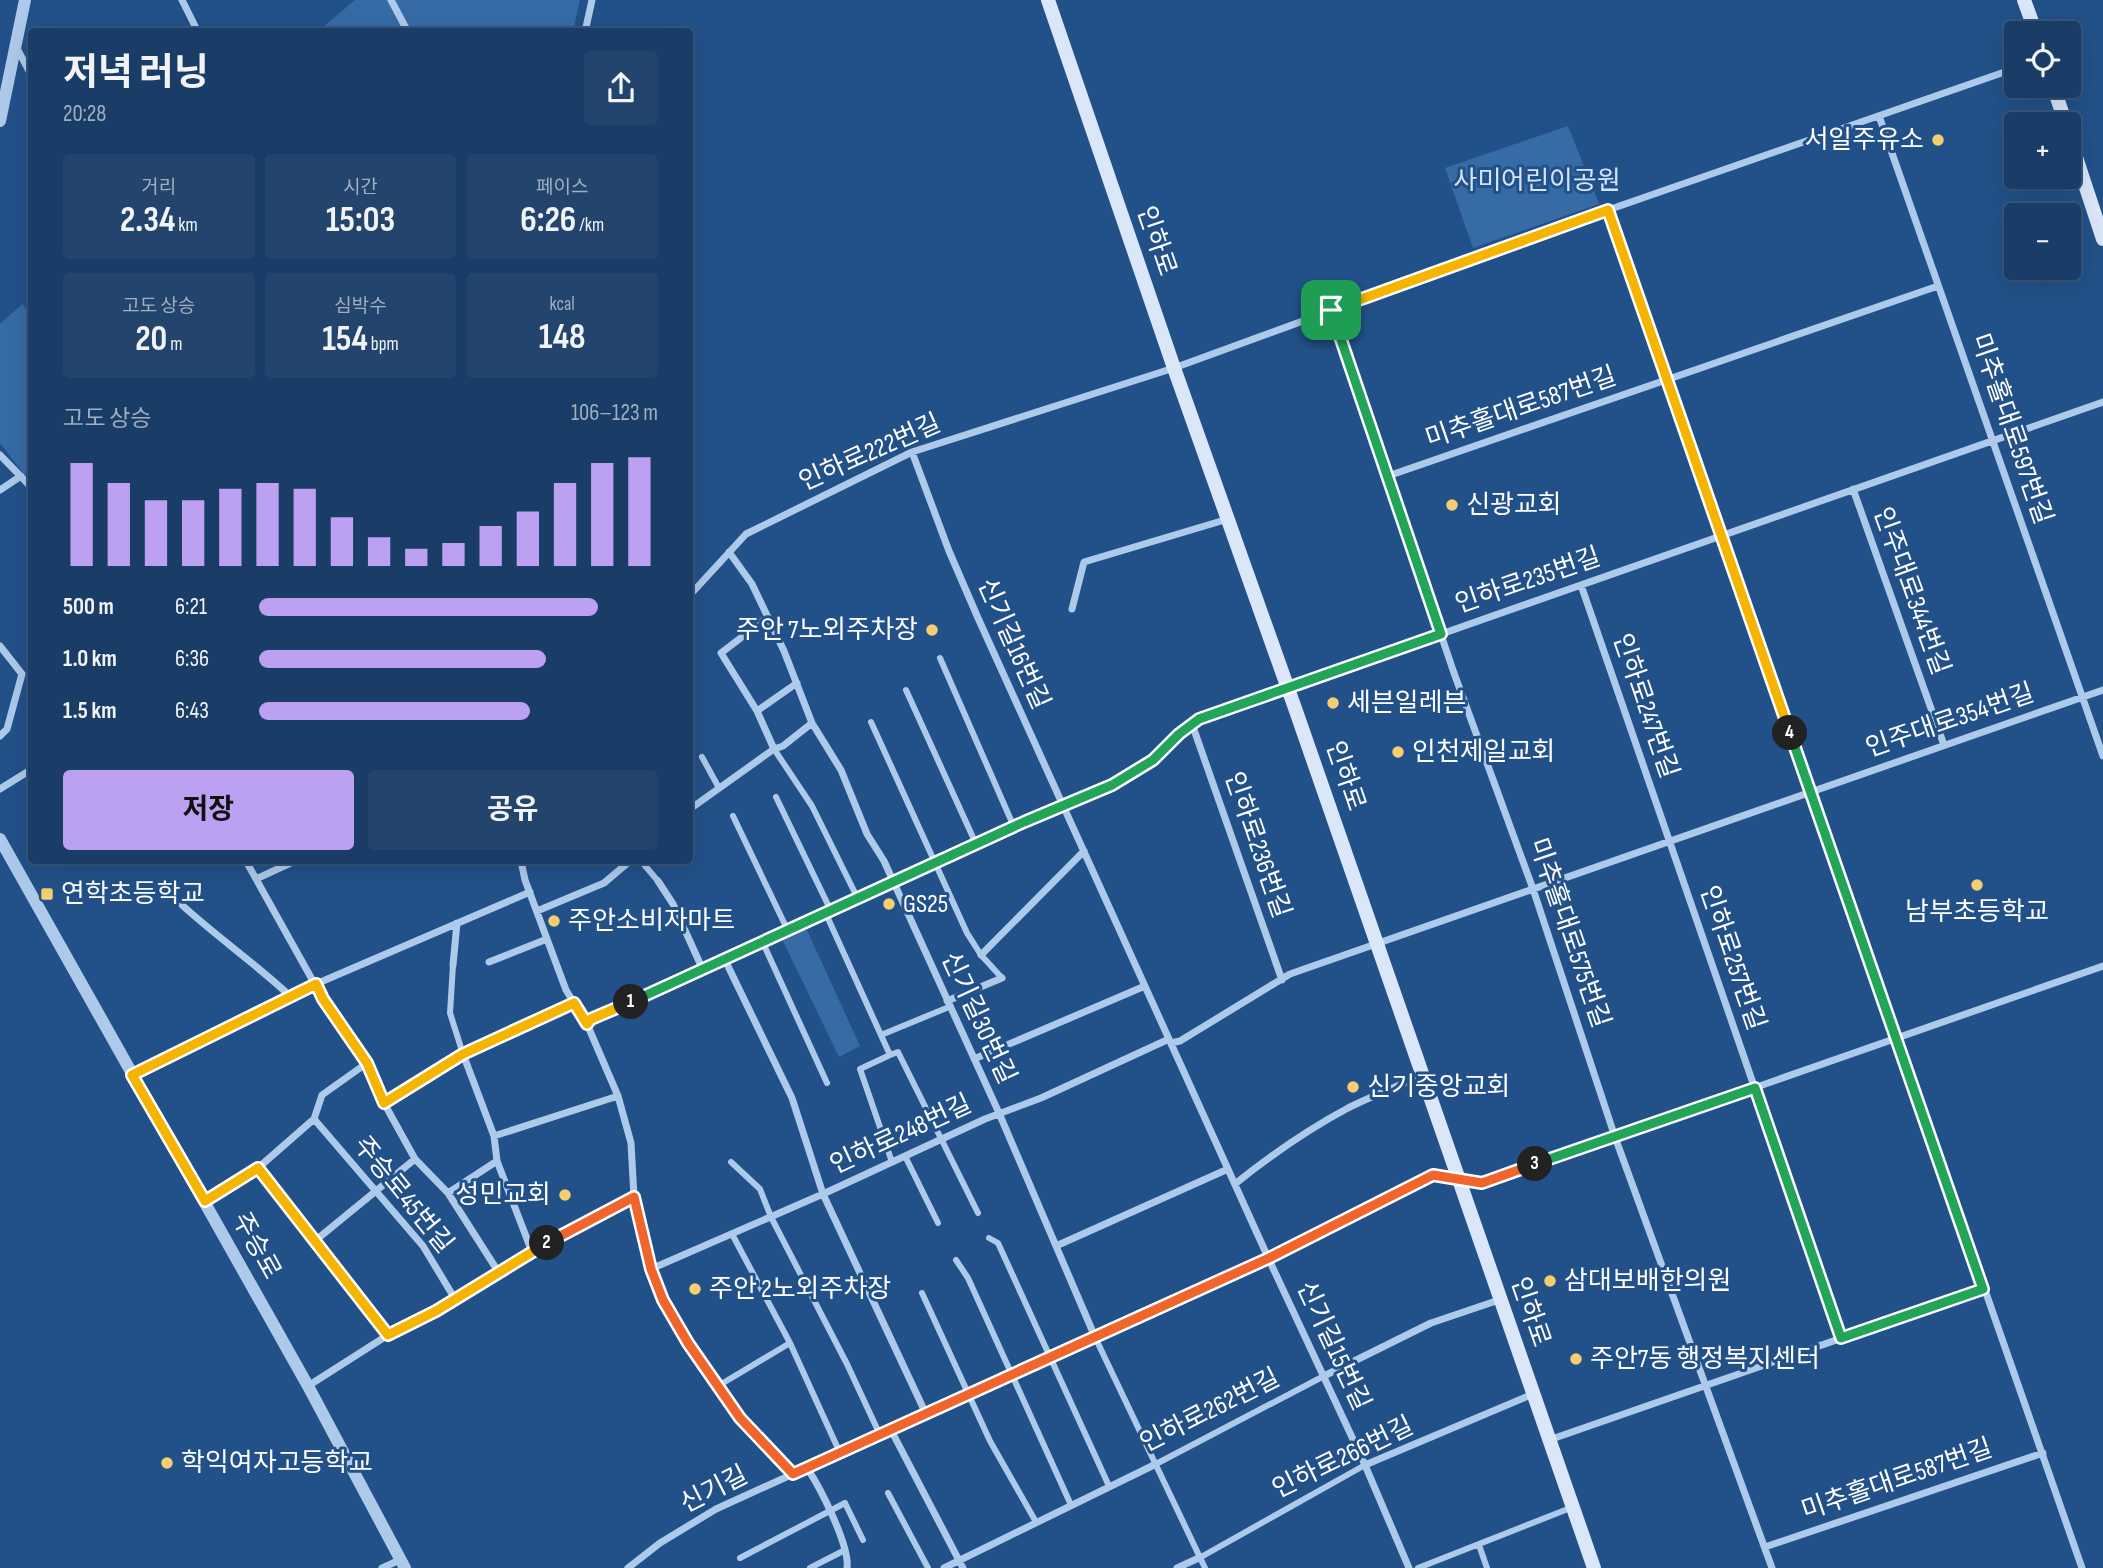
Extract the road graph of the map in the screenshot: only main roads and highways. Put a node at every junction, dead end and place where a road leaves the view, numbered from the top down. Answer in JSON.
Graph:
{"nodes":[{"id":1,"x":1048,"y":0,"type":"edge"},
{"id":2,"x":2024,"y":0,"type":"edge"},
{"id":3,"x":2032,"y":21,"type":"edge"},
{"id":4,"x":2081,"y":172,"type":"edge"},
{"id":5,"x":2103,"y":239,"type":"edge"},
{"id":6,"x":1594,"y":1568,"type":"edge"}],
"edges":[{"from":1,"to":6,"type":"main road","name":"인하로"},
{"from":2,"to":3,"type":"main road"},
{"from":4,"to":5,"type":"main road"}]}
